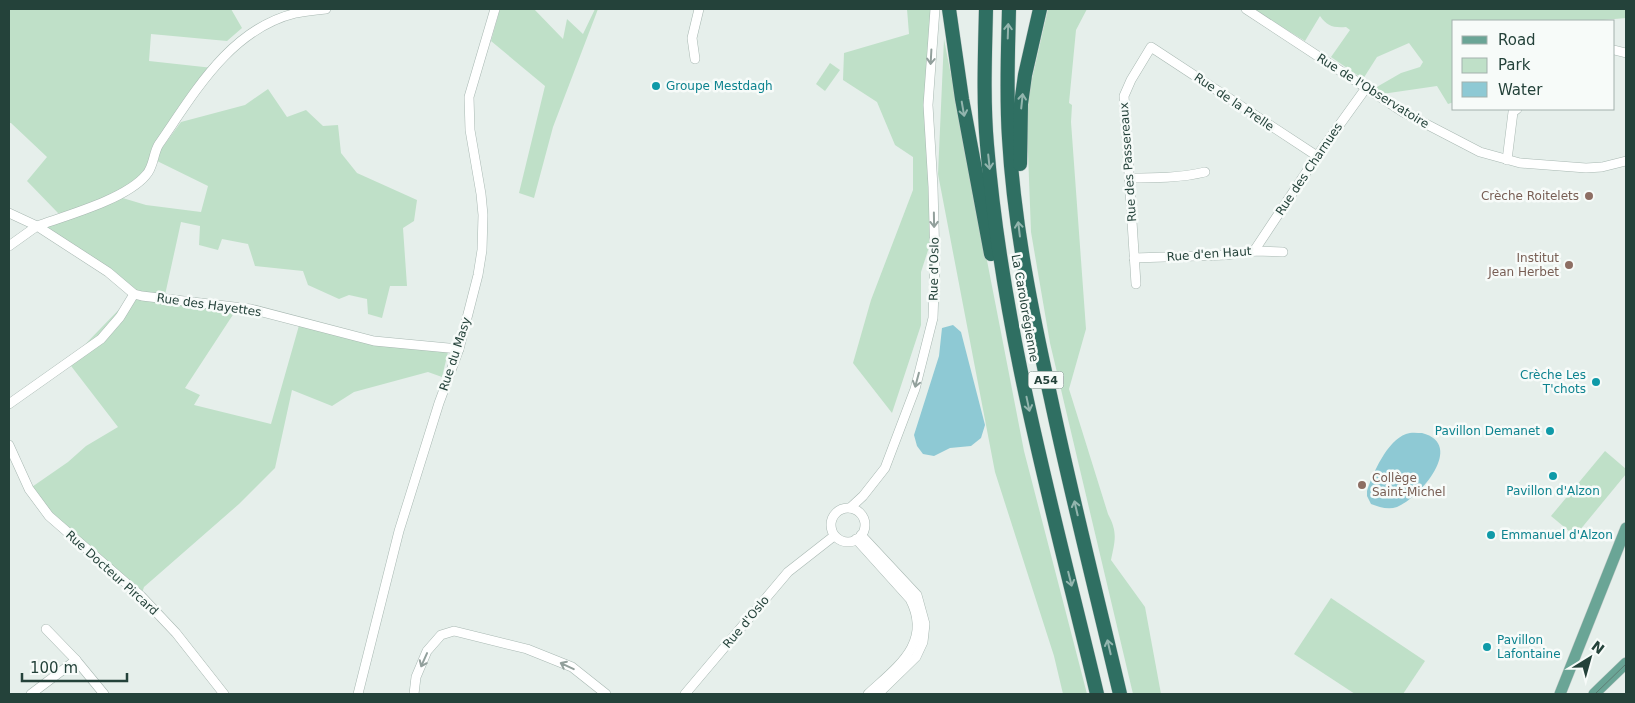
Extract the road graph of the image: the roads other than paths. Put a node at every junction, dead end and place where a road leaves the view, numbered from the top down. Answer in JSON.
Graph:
{"nodes":[{"id":1,"x":326,"y":9,"type":"edge"},
{"id":2,"x":495,"y":9,"type":"edge"},
{"id":3,"x":699,"y":9,"type":"edge"},
{"id":4,"x":935,"y":9,"type":"edge"},
{"id":5,"x":949,"y":9,"type":"edge"},
{"id":6,"x":986,"y":9,"type":"edge"},
{"id":7,"x":1009,"y":9,"type":"edge"},
{"id":8,"x":1040,"y":9,"type":"edge"},
{"id":9,"x":1246,"y":9,"type":"edge"},
{"id":10,"x":1151,"y":47,"type":"joint"},
{"id":11,"x":695,"y":58,"type":"dead end"},
{"id":12,"x":1366,"y":88,"type":"junction"},
{"id":13,"x":1516,"y":110,"type":"edge"},
{"id":14,"x":1317,"y":156,"type":"junction"},
{"id":15,"x":1507,"y":160,"type":"junction"},
{"id":16,"x":1626,"y":161,"type":"edge"},
{"id":17,"x":1205,"y":172,"type":"dead end"},
{"id":18,"x":1129,"y":178,"type":"junction"},
{"id":19,"x":1016,"y":202,"type":"junction"},
{"id":20,"x":9,"y":213,"type":"edge"},
{"id":21,"x":37,"y":226,"type":"junction"},
{"id":22,"x":9,"y":246,"type":"edge"},
{"id":23,"x":1254,"y":251,"type":"junction"},
{"id":24,"x":1283,"y":252,"type":"dead end"},
{"id":25,"x":1134,"y":258,"type":"junction"},
{"id":26,"x":1136,"y":284,"type":"dead end"},
{"id":27,"x":134,"y":294,"type":"junction"},
{"id":28,"x":1014,"y":339,"type":"junction"},
{"id":29,"x":459,"y":349,"type":"junction"},
{"id":30,"x":9,"y":404,"type":"edge"},
{"id":31,"x":9,"y":445,"type":"edge"},
{"id":32,"x":850,"y":508,"type":"junction"},
{"id":33,"x":1626,"y":528,"type":"edge"},
{"id":34,"x":834,"y":536,"type":"junction"},
{"id":35,"x":859,"y":537,"type":"junction"},
{"id":36,"x":1626,"y":540,"type":"edge"},
{"id":37,"x":46,"y":629,"type":"dead end"},
{"id":38,"x":1578,"y":655,"type":"junction"},
{"id":39,"x":76,"y":660,"type":"junction"},
{"id":40,"x":1626,"y":663,"type":"edge"},
{"id":41,"x":31,"y":694,"type":"edge"},
{"id":42,"x":104,"y":694,"type":"edge"},
{"id":43,"x":224,"y":694,"type":"edge"},
{"id":44,"x":358,"y":694,"type":"edge"},
{"id":45,"x":414,"y":694,"type":"edge"},
{"id":46,"x":606,"y":694,"type":"edge"},
{"id":47,"x":685,"y":694,"type":"edge"},
{"id":48,"x":868,"y":694,"type":"edge"},
{"id":49,"x":878,"y":694,"type":"edge"},
{"id":50,"x":1097,"y":694,"type":"edge"},
{"id":51,"x":1120,"y":694,"type":"edge"},
{"id":52,"x":1560,"y":694,"type":"edge"},
{"id":53,"x":1565,"y":694,"type":"edge"},
{"id":54,"x":1594,"y":694,"type":"edge"}],
"edges":[{"from":1,"to":21,"type":"street"},
{"from":2,"to":29,"type":"street","name":"Rue du Masy"},
{"from":3,"to":11,"type":"street"},
{"from":4,"to":32,"type":"street","name":"Rue d'Oslo","one_way":true},
{"from":5,"to":28,"type":"highway","one_way":true},
{"from":6,"to":28,"type":"highway","name":"La Carolorégienne","number":"A54","one_way":true},
{"from":19,"to":7,"type":"highway","name":"La Carolorégienne","number":"A54","one_way":true},
{"from":19,"to":8,"type":"highway","one_way":true},
{"from":9,"to":12,"type":"street","name":"Rue de l'Observatoire"},
{"from":10,"to":14,"type":"street","name":"Rue de la Prelle"},
{"from":10,"to":18,"type":"street","name":"Rue des Passereaux"},
{"from":12,"to":14,"type":"street","name":"Rue des Charnues"},
{"from":12,"to":15,"type":"street","name":"Rue de l'Observatoire"},
{"from":13,"to":15,"type":"street"},
{"from":14,"to":23,"type":"street","name":"Rue des Charnues"},
{"from":15,"to":16,"type":"street","name":"Rue de l'Observatoire"},
{"from":17,"to":18,"type":"street"},
{"from":18,"to":25,"type":"street","name":"Rue des Passereaux"},
{"from":51,"to":19,"type":"highway","name":"La Carolorégienne","number":"A54","one_way":true},
{"from":20,"to":21,"type":"street"},
{"from":21,"to":22,"type":"street"},
{"from":21,"to":27,"type":"street"},
{"from":23,"to":24,"type":"street","name":"Rue d'en Haut"},
{"from":23,"to":25,"type":"street","name":"Rue d'en Haut"},
{"from":25,"to":26,"type":"street","name":"Rue des Passereaux"},
{"from":27,"to":29,"type":"street","name":"Rue des Hayettes"},
{"from":27,"to":30,"type":"street"},
{"from":28,"to":50,"type":"highway","name":"La Carolorégienne","number":"A54","one_way":true},
{"from":29,"to":44,"type":"street","name":"Rue du Masy"},
{"from":31,"to":43,"type":"street","name":"Rue Docteur Pircard"},
{"from":32,"to":34,"type":"street"},
{"from":32,"to":35,"type":"street"},
{"from":33,"to":38,"type":"main road"},
{"from":34,"to":35,"type":"street"},
{"from":34,"to":47,"type":"street","name":"Rue d'Oslo"},
{"from":35,"to":48,"type":"street"},
{"from":35,"to":49,"type":"street"},
{"from":36,"to":38,"type":"main road"},
{"from":37,"to":39,"type":"street"},
{"from":38,"to":52,"type":"main road"},
{"from":38,"to":53,"type":"main road"},
{"from":39,"to":41,"type":"street"},
{"from":39,"to":42,"type":"street"},
{"from":40,"to":54,"type":"main road"},
{"from":46,"to":45,"type":"street","one_way":true}]}
